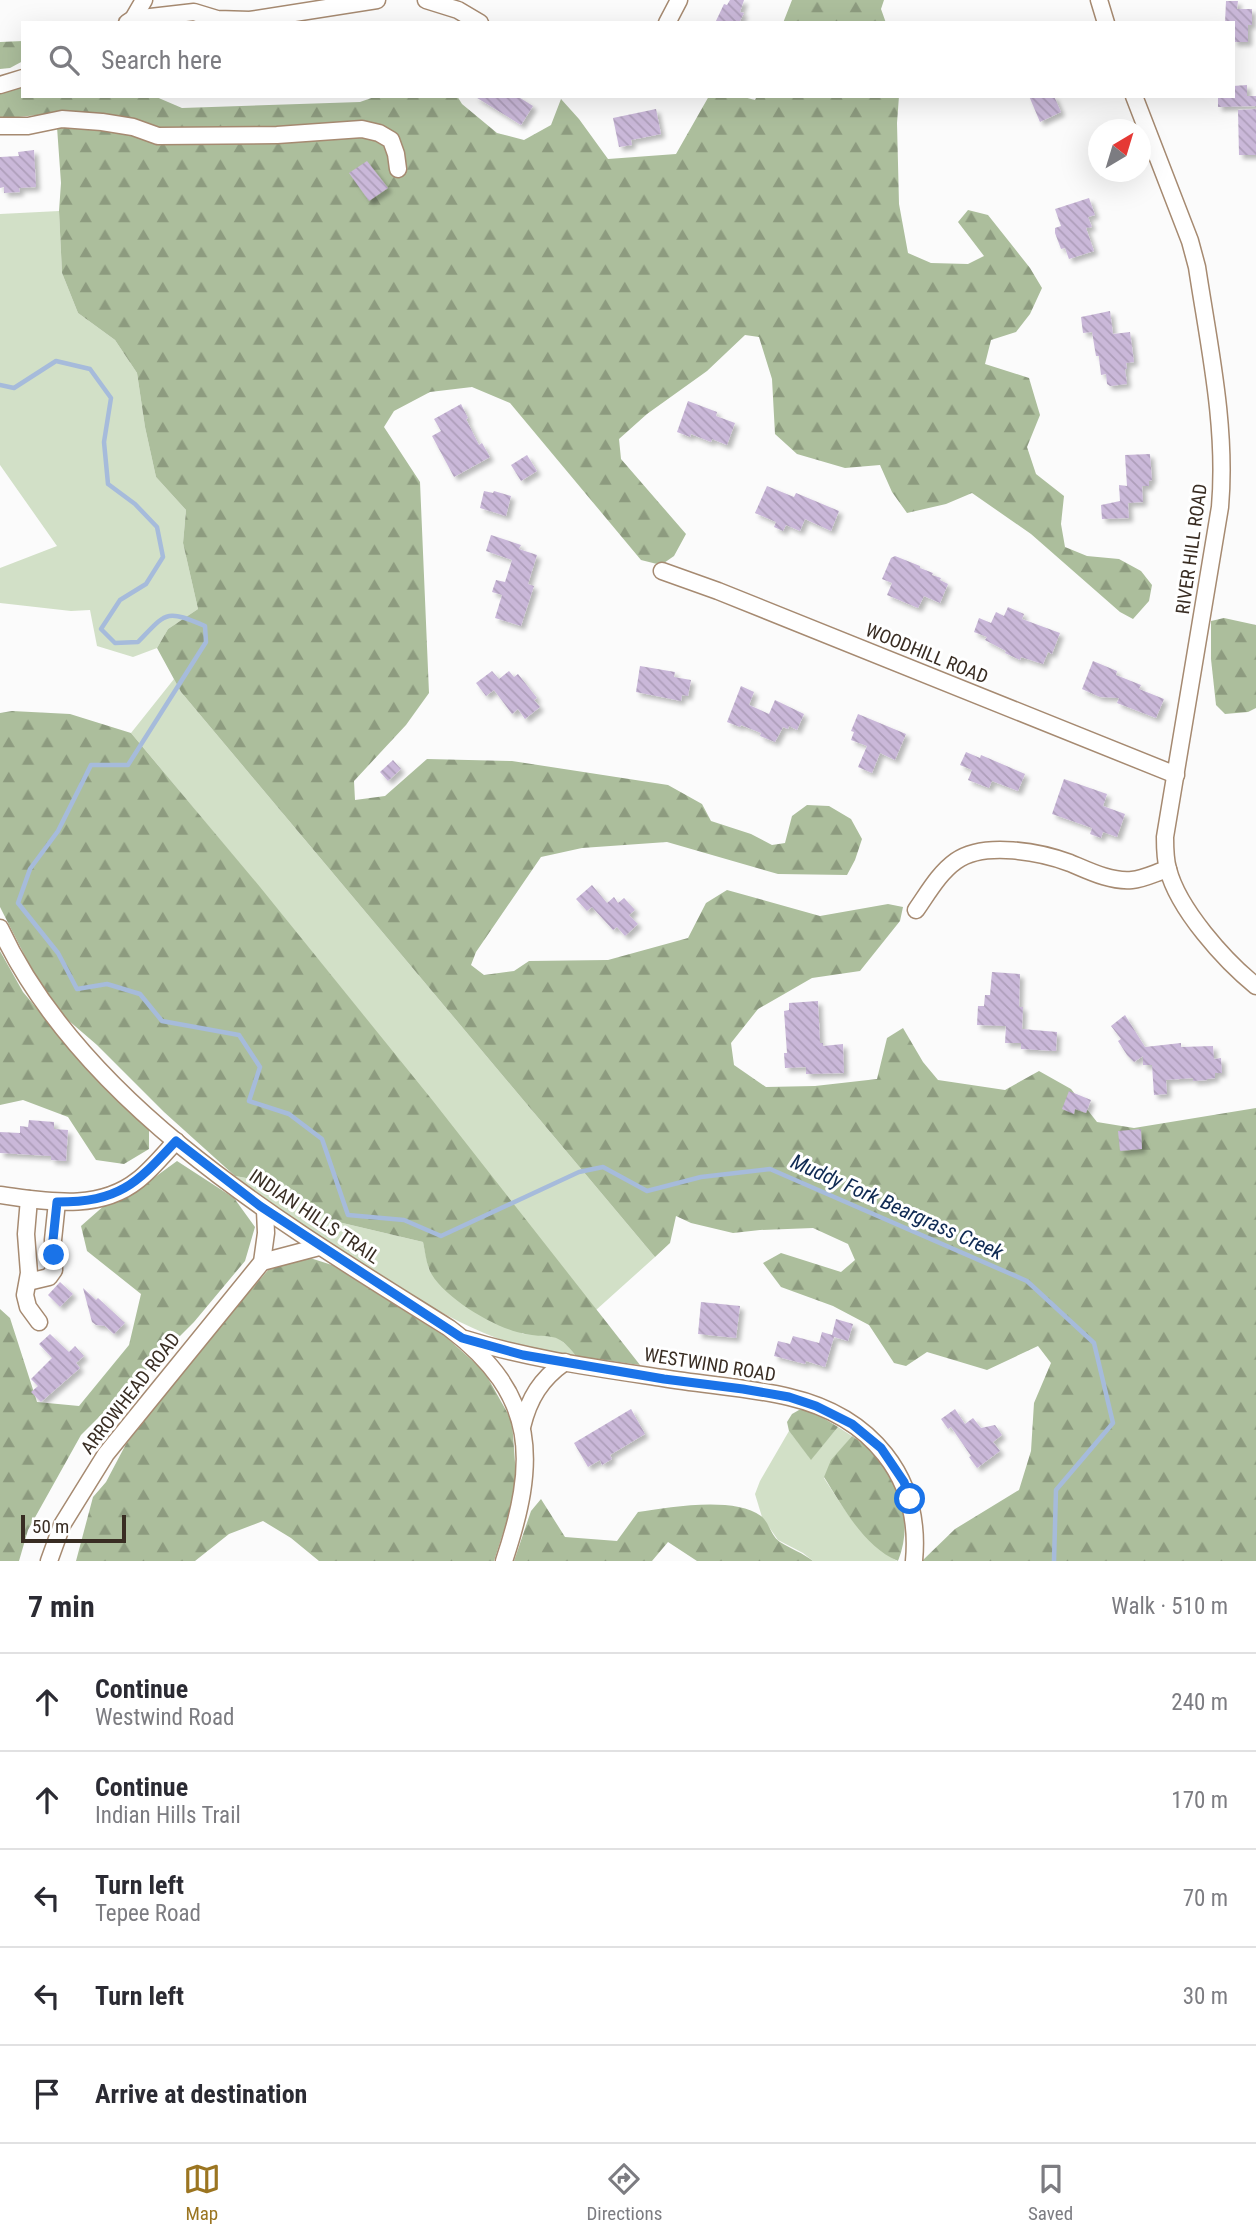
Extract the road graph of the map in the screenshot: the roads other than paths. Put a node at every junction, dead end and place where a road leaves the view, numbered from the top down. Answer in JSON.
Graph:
{"nodes":[{"id":1,"x":144,"y":0,"type":"edge"},
{"id":2,"x":377,"y":0,"type":"edge"},
{"id":3,"x":426,"y":0,"type":"edge"},
{"id":4,"x":679,"y":0,"type":"edge"},
{"id":5,"x":1099,"y":0,"type":"edge"},
{"id":6,"x":188,"y":6,"type":"edge"},
{"id":7,"x":130,"y":21,"type":"edge"},
{"id":8,"x":477,"y":21,"type":"edge"},
{"id":9,"x":668,"y":21,"type":"edge"},
{"id":10,"x":1105,"y":21,"type":"edge"},
{"id":11,"x":21,"y":79,"type":"edge"},
{"id":12,"x":0,"y":85,"type":"edge"},
{"id":13,"x":1135,"y":98,"type":"edge"},
{"id":14,"x":0,"y":126,"type":"edge"},
{"id":15,"x":398,"y":169,"type":"dead end"},
{"id":16,"x":662,"y":571,"type":"dead end"},
{"id":17,"x":1176,"y":775,"type":"junction"},
{"id":18,"x":1168,"y":869,"type":"junction"},
{"id":19,"x":916,"y":910,"type":"dead end"},
{"id":20,"x":0,"y":928,"type":"edge"},
{"id":21,"x":1256,"y":986,"type":"edge"},
{"id":22,"x":176,"y":1141,"type":"junction"},
{"id":23,"x":0,"y":1195,"type":"edge"},
{"id":24,"x":29,"y":1199,"type":"junction"},
{"id":25,"x":57,"y":1202,"type":"junction"},
{"id":26,"x":265,"y":1210,"type":"junction"},
{"id":27,"x":320,"y":1247,"type":"junction"},
{"id":28,"x":262,"y":1262,"type":"junction"},
{"id":29,"x":28,"y":1282,"type":"junction"},
{"id":30,"x":40,"y":1322,"type":"dead end"},
{"id":31,"x":462,"y":1338,"type":"junction"},
{"id":32,"x":565,"y":1362,"type":"junction"},
{"id":33,"x":522,"y":1427,"type":"junction"},
{"id":34,"x":50,"y":1561,"type":"edge"},
{"id":35,"x":504,"y":1561,"type":"edge"},
{"id":36,"x":914,"y":1561,"type":"edge"}],
"edges":[{"from":1,"to":7,"type":"street"},
{"from":2,"to":6,"type":"street"},
{"from":3,"to":8,"type":"street"},
{"from":4,"to":9,"type":"street"},
{"from":5,"to":10,"type":"street"},
{"from":6,"to":7,"type":"street"},
{"from":11,"to":12,"type":"street"},
{"from":13,"to":17,"type":"street","name":"RIVER HILL ROAD"},
{"from":14,"to":15,"type":"street"},
{"from":16,"to":17,"type":"street","name":"WOODHILL ROAD"},
{"from":17,"to":18,"type":"street","name":"RIVER HILL ROAD"},
{"from":18,"to":19,"type":"street"},
{"from":18,"to":21,"type":"street","name":"RIVER HILL ROAD"},
{"from":20,"to":22,"type":"street","name":"INDIAN HILLS TRAIL"},
{"from":22,"to":25,"type":"street"},
{"from":22,"to":26,"type":"street","name":"INDIAN HILLS TRAIL"},
{"from":23,"to":24,"type":"street"},
{"from":24,"to":25,"type":"street"},
{"from":24,"to":29,"type":"street"},
{"from":25,"to":29,"type":"street"},
{"from":26,"to":27,"type":"street","name":"INDIAN HILLS TRAIL"},
{"from":26,"to":28,"type":"street"},
{"from":27,"to":28,"type":"street"},
{"from":27,"to":31,"type":"street","name":"INDIAN HILLS TRAIL"},
{"from":28,"to":34,"type":"street","name":"ARROWHEAD ROAD"},
{"from":29,"to":30,"type":"street"},
{"from":31,"to":32,"type":"street","name":"WESTWIND ROAD"},
{"from":31,"to":33,"type":"street","name":"INDIAN HILLS TRAIL"},
{"from":32,"to":33,"type":"street"},
{"from":32,"to":36,"type":"street","name":"WESTWIND ROAD"},
{"from":33,"to":35,"type":"street","name":"INDIAN HILLS TRAIL"}]}
